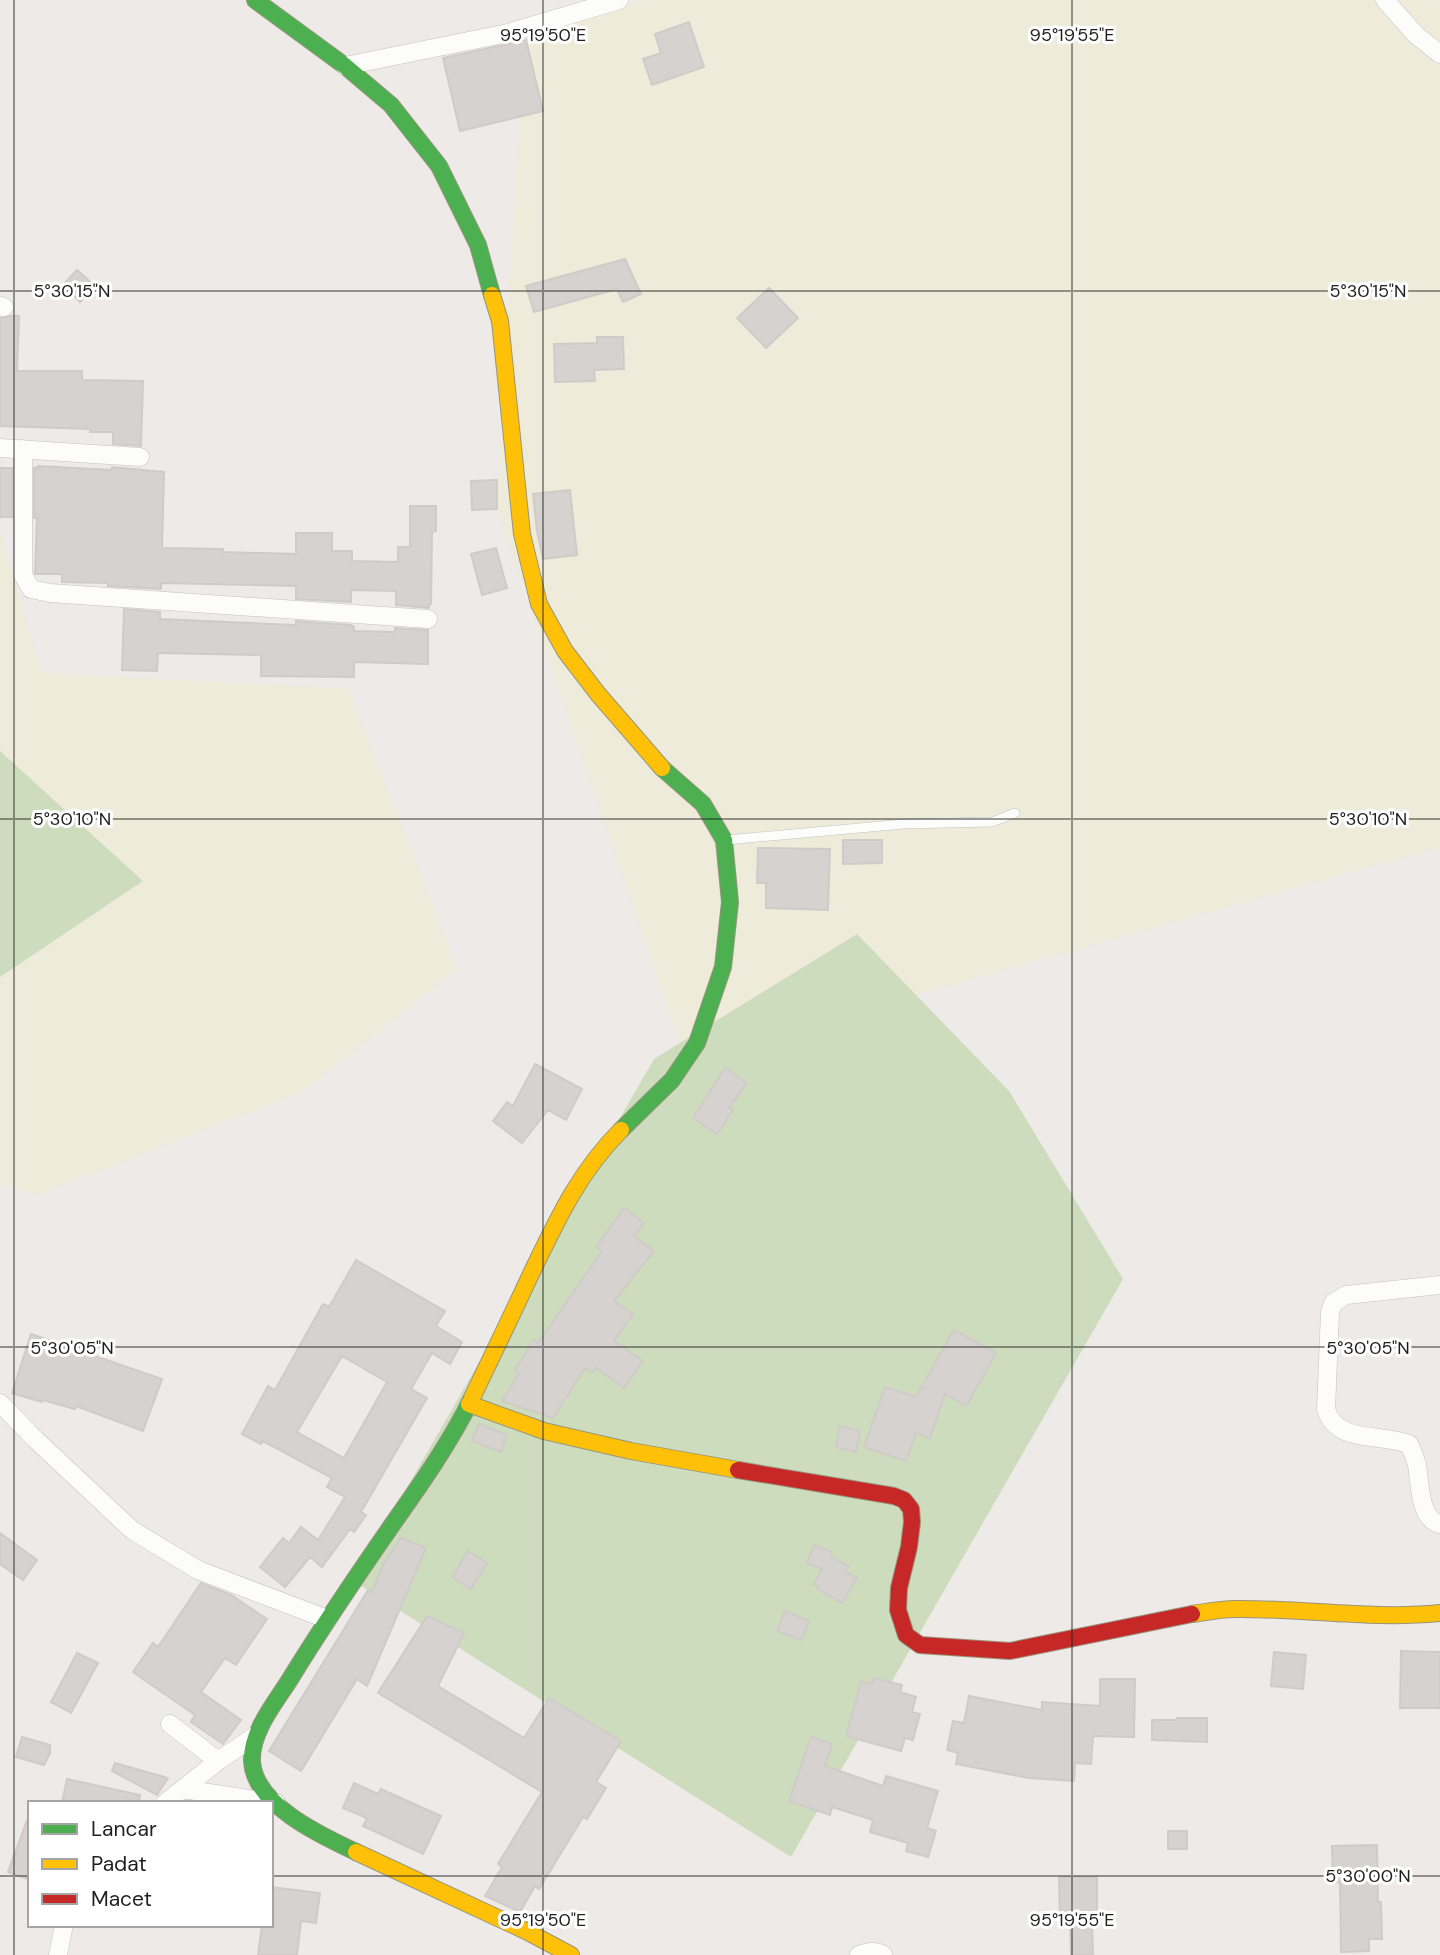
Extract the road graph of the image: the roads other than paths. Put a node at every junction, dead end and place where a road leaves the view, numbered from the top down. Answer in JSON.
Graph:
{"nodes":[{"id":1,"x":255,"y":0,"type":"edge"},
{"id":2,"x":619,"y":0,"type":"edge"},
{"id":3,"x":1385,"y":0,"type":"edge"},
{"id":4,"x":1440,"y":54,"type":"edge"},
{"id":5,"x":345,"y":66,"type":"junction"},
{"id":6,"x":0,"y":448,"type":"edge"},
{"id":7,"x":23,"y":449,"type":"junction"},
{"id":8,"x":140,"y":457,"type":"dead end"},
{"id":9,"x":428,"y":619,"type":"dead end"},
{"id":10,"x":1015,"y":813,"type":"dead end"},
{"id":11,"x":724,"y":840,"type":"junction"},
{"id":12,"x":1440,"y":1285,"type":"edge"},
{"id":13,"x":0,"y":1403,"type":"edge"},
{"id":14,"x":469,"y":1404,"type":"junction"},
{"id":15,"x":1440,"y":1524,"type":"edge"},
{"id":16,"x":1440,"y":1613,"type":"edge"},
{"id":17,"x":327,"y":1619,"type":"junction"},
{"id":18,"x":170,"y":1724,"type":"dead end"},
{"id":19,"x":255,"y":1736,"type":"junction"},
{"id":20,"x":218,"y":1760,"type":"junction"},
{"id":21,"x":183,"y":1789,"type":"junction"},
{"id":22,"x":168,"y":1801,"type":"edge"},
{"id":23,"x":263,"y":1801,"type":"edge"},
{"id":24,"x":273,"y":1803,"type":"edge"},
{"id":25,"x":276,"y":1803,"type":"junction"},
{"id":26,"x":64,"y":1927,"type":"edge"},
{"id":27,"x":58,"y":1955,"type":"edge"},
{"id":28,"x":572,"y":1955,"type":"edge"},
{"id":29,"x":859,"y":1955,"type":"edge"},
{"id":30,"x":883,"y":1955,"type":"edge"}],
"edges":[{"from":1,"to":5,"type":"main road"},
{"from":2,"to":5,"type":"street"},
{"from":3,"to":4,"type":"street"},
{"from":5,"to":11,"type":"main road"},
{"from":6,"to":7,"type":"street"},
{"from":7,"to":8,"type":"street"},
{"from":7,"to":9,"type":"street"},
{"from":10,"to":11,"type":"lane"},
{"from":11,"to":14,"type":"main road"},
{"from":12,"to":15,"type":"street"},
{"from":13,"to":17,"type":"street"},
{"from":14,"to":16,"type":"main road"},
{"from":14,"to":17,"type":"main road"},
{"from":17,"to":19,"type":"main road"},
{"from":18,"to":20,"type":"street"},
{"from":19,"to":20,"type":"street"},
{"from":19,"to":25,"type":"main road"},
{"from":20,"to":21,"type":"street"},
{"from":21,"to":22,"type":"street"},
{"from":21,"to":23,"type":"street"},
{"from":24,"to":25,"type":"street"},
{"from":25,"to":28,"type":"main road"},
{"from":26,"to":27,"type":"street"},
{"from":29,"to":30,"type":"street"}]}
